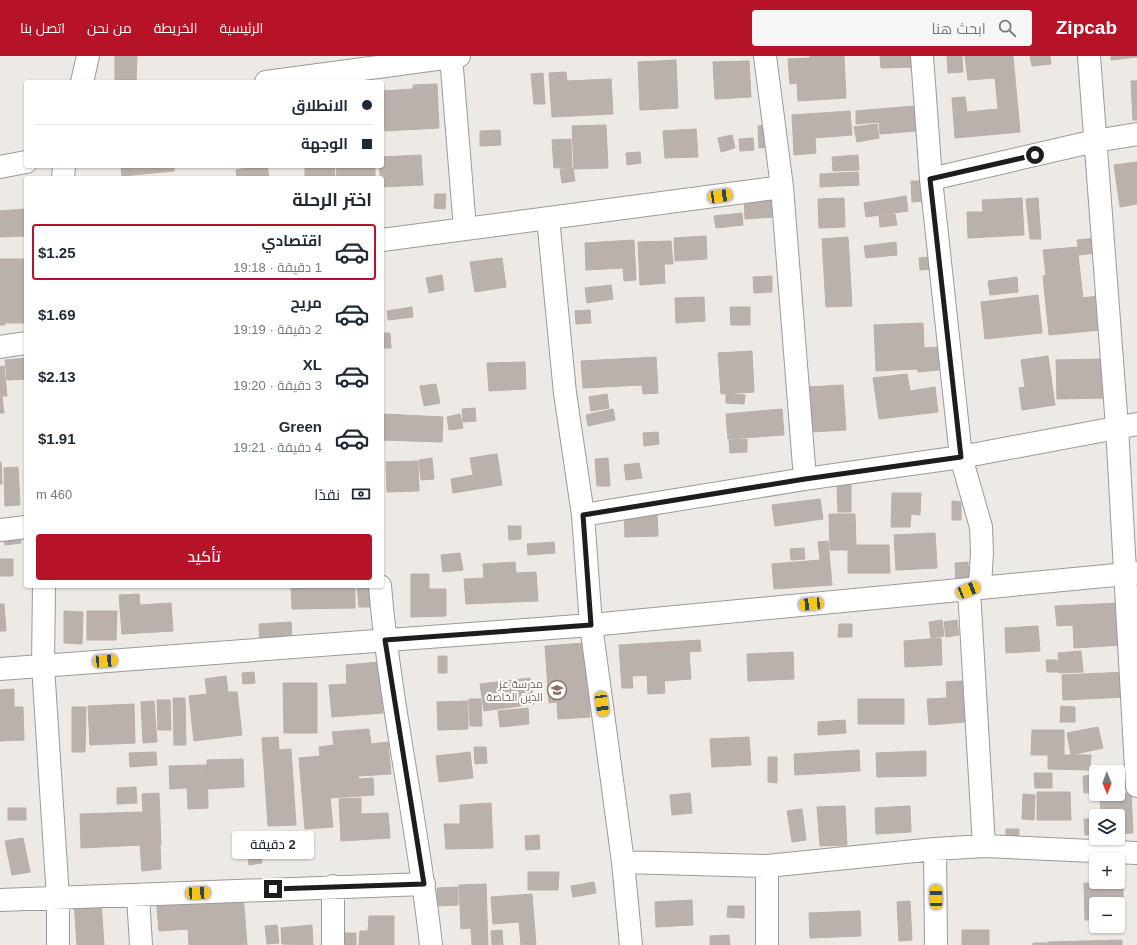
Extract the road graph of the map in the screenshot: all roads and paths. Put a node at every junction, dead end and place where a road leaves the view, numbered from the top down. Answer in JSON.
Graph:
{"nodes":[{"id":1,"x":88,"y":56,"type":"edge"},
{"id":2,"x":453,"y":56,"type":"edge"},
{"id":3,"x":765,"y":56,"type":"edge"},
{"id":4,"x":922,"y":56,"type":"edge"},
{"id":5,"x":1089,"y":56,"type":"edge"},
{"id":6,"x":82,"y":80,"type":"edge"},
{"id":7,"x":280,"y":80,"type":"edge"},
{"id":8,"x":1137,"y":134,"type":"edge"},
{"id":9,"x":1095,"y":141,"type":"junction"},
{"id":10,"x":24,"y":162,"type":"edge"},
{"id":11,"x":0,"y":167,"type":"edge"},
{"id":12,"x":930,"y":179,"type":"junction"},
{"id":13,"x":782,"y":187,"type":"junction"},
{"id":14,"x":548,"y":218,"type":"junction"},
{"id":15,"x":464,"y":229,"type":"junction"},
{"id":16,"x":384,"y":240,"type":"edge"},
{"id":17,"x":24,"y":344,"type":"edge"},
{"id":18,"x":0,"y":347,"type":"edge"},
{"id":19,"x":1127,"y":425,"type":"edge"},
{"id":20,"x":961,"y":457,"type":"junction"},
{"id":21,"x":805,"y":479,"type":"junction"},
{"id":22,"x":583,"y":515,"type":"junction"},
{"id":23,"x":24,"y":527,"type":"edge"},
{"id":24,"x":0,"y":530,"type":"edge"},
{"id":25,"x":1131,"y":574,"type":"edge"},
{"id":26,"x":44,"y":588,"type":"edge"},
{"id":27,"x":380,"y":588,"type":"edge"},
{"id":28,"x":968,"y":590,"type":"junction"},
{"id":29,"x":591,"y":625,"type":"junction"},
{"id":30,"x":385,"y":640,"type":"junction"},
{"id":31,"x":43,"y":666,"type":"junction"},
{"id":32,"x":0,"y":669,"type":"edge"},
{"id":33,"x":1137,"y":786,"type":"edge"},
{"id":34,"x":984,"y":846,"type":"junction"},
{"id":35,"x":935,"y":849,"type":"junction"},
{"id":36,"x":1137,"y":852,"type":"edge"},
{"id":37,"x":624,"y":862,"type":"junction"},
{"id":38,"x":767,"y":866,"type":"junction"},
{"id":39,"x":424,"y":884,"type":"junction"},
{"id":40,"x":333,"y":886,"type":"junction"},
{"id":41,"x":138,"y":896,"type":"junction"},
{"id":42,"x":58,"y":898,"type":"junction"},
{"id":43,"x":0,"y":900,"type":"edge"},
{"id":44,"x":58,"y":945,"type":"edge"},
{"id":45,"x":141,"y":945,"type":"edge"},
{"id":46,"x":333,"y":945,"type":"edge"},
{"id":47,"x":431,"y":945,"type":"edge"},
{"id":48,"x":631,"y":945,"type":"edge"},
{"id":49,"x":767,"y":945,"type":"edge"},
{"id":50,"x":936,"y":945,"type":"edge"}],
"edges":[{"from":1,"to":6,"type":"street"},
{"from":2,"to":7,"type":"street"},
{"from":2,"to":15,"type":"street"},
{"from":3,"to":13,"type":"street"},
{"from":4,"to":12,"type":"street"},
{"from":5,"to":9,"type":"street"},
{"from":8,"to":9,"type":"street"},
{"from":9,"to":12,"type":"street"},
{"from":9,"to":19,"type":"street"},
{"from":10,"to":11,"type":"street"},
{"from":12,"to":20,"type":"street"},
{"from":13,"to":14,"type":"street"},
{"from":13,"to":21,"type":"street"},
{"from":14,"to":15,"type":"street"},
{"from":14,"to":22,"type":"street"},
{"from":15,"to":16,"type":"street"},
{"from":17,"to":18,"type":"street"},
{"from":19,"to":20,"type":"street"},
{"from":19,"to":25,"type":"street"},
{"from":20,"to":21,"type":"street"},
{"from":20,"to":28,"type":"street"},
{"from":21,"to":22,"type":"street"},
{"from":22,"to":29,"type":"street"},
{"from":23,"to":24,"type":"street"},
{"from":25,"to":28,"type":"street"},
{"from":25,"to":33,"type":"street"},
{"from":26,"to":31,"type":"street"},
{"from":27,"to":30,"type":"street"},
{"from":28,"to":29,"type":"street"},
{"from":28,"to":34,"type":"street"},
{"from":29,"to":30,"type":"street"},
{"from":29,"to":37,"type":"street"},
{"from":30,"to":31,"type":"street"},
{"from":30,"to":39,"type":"street"},
{"from":31,"to":32,"type":"street"},
{"from":31,"to":42,"type":"street"},
{"from":34,"to":35,"type":"street"},
{"from":34,"to":36,"type":"street"},
{"from":35,"to":38,"type":"street"},
{"from":35,"to":50,"type":"street"},
{"from":37,"to":38,"type":"street"},
{"from":37,"to":48,"type":"street"},
{"from":38,"to":49,"type":"street"},
{"from":39,"to":40,"type":"street"},
{"from":39,"to":47,"type":"street"},
{"from":40,"to":41,"type":"street"},
{"from":40,"to":46,"type":"street"},
{"from":41,"to":42,"type":"street"},
{"from":41,"to":45,"type":"street"},
{"from":42,"to":43,"type":"street"},
{"from":42,"to":44,"type":"street"}]}
